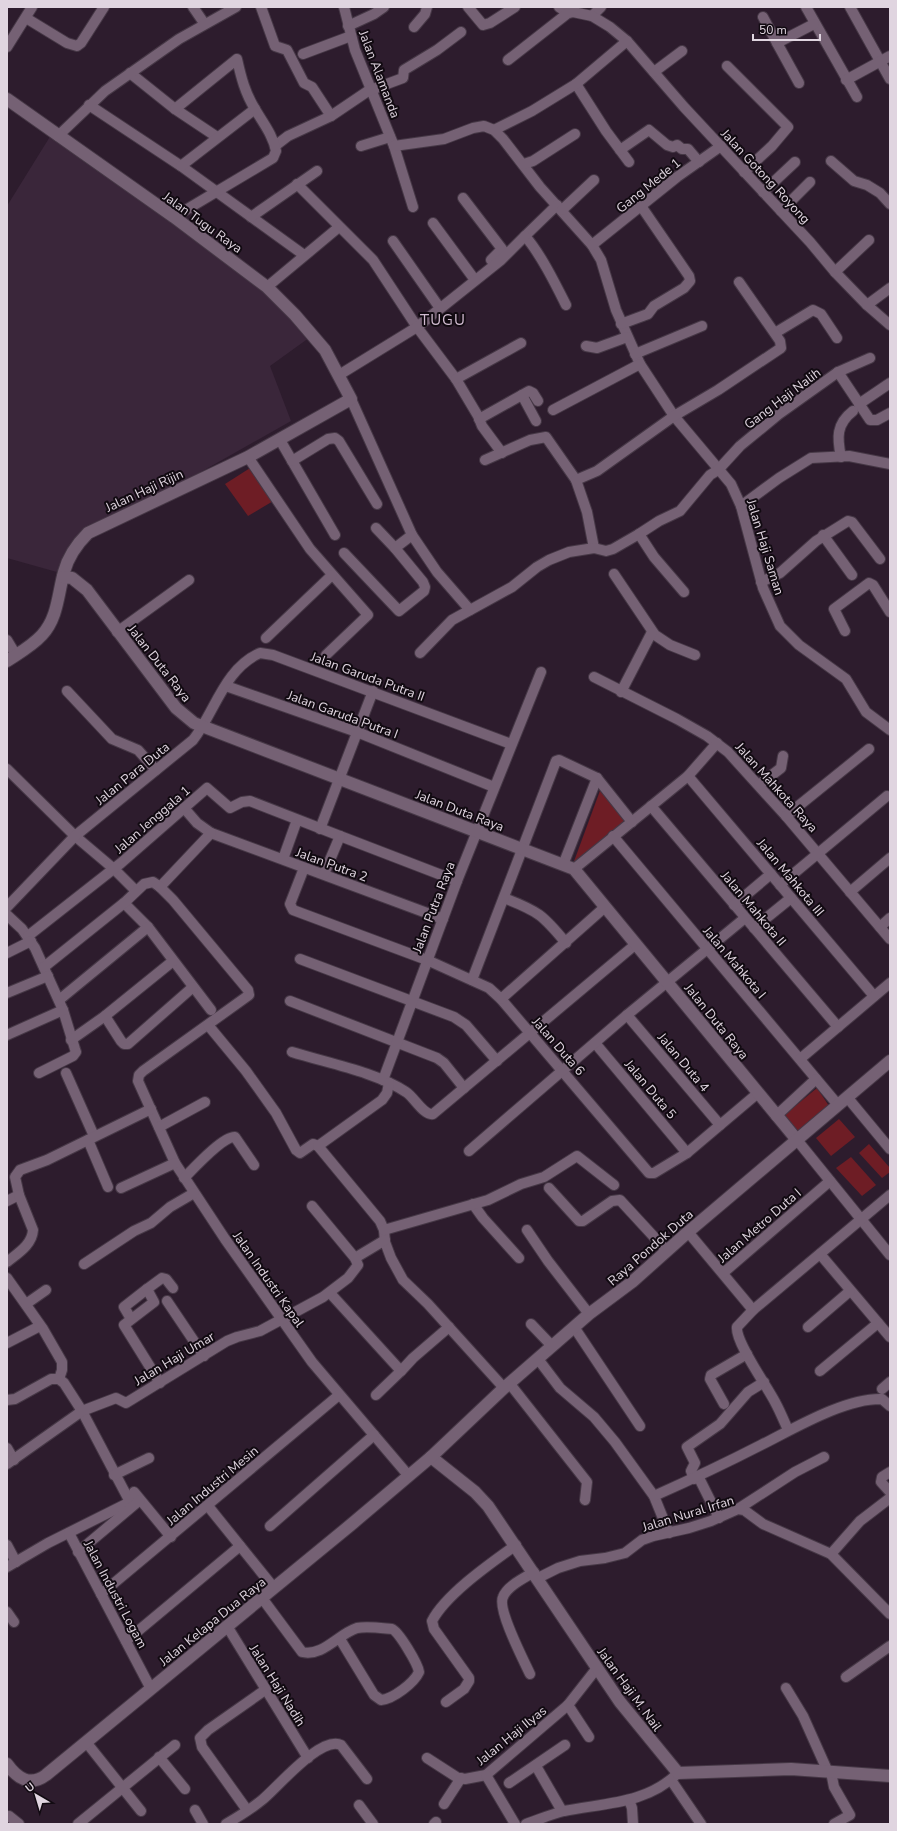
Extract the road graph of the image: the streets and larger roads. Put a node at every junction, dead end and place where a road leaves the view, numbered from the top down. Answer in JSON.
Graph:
{"nodes":[{"id":1,"x":32,"y":7,"type":"edge"},
{"id":2,"x":104,"y":7,"type":"edge"},
{"id":3,"x":193,"y":7,"type":"edge"},
{"id":4,"x":236,"y":7,"type":"edge"},
{"id":5,"x":261,"y":7,"type":"edge"},
{"id":6,"x":344,"y":7,"type":"edge"},
{"id":7,"x":384,"y":7,"type":"edge"},
{"id":8,"x":427,"y":7,"type":"edge"},
{"id":9,"x":468,"y":7,"type":"edge"},
{"id":10,"x":515,"y":7,"type":"edge"},
{"id":11,"x":559,"y":7,"type":"edge"},
{"id":12,"x":601,"y":7,"type":"edge"},
{"id":13,"x":806,"y":7,"type":"edge"},
{"id":14,"x":850,"y":7,"type":"edge"},
{"id":15,"x":568,"y":13,"type":"junction"},
{"id":16,"x":592,"y":16,"type":"junction"},
{"id":17,"x":763,"y":17,"type":"dead end"},
{"id":18,"x":26,"y":18,"type":"junction"},
{"id":19,"x":204,"y":23,"type":"junction"},
{"id":20,"x":814,"y":24,"type":"junction"},
{"id":21,"x":414,"y":27,"type":"dead end"},
{"id":22,"x":349,"y":31,"type":"junction"},
{"id":23,"x":461,"y":32,"type":"dead end"},
{"id":24,"x":626,"y":41,"type":"junction"},
{"id":25,"x":777,"y":43,"type":"junction"},
{"id":26,"x":7,"y":47,"type":"edge"},
{"id":27,"x":682,"y":51,"type":"dead end"},
{"id":28,"x":303,"y":54,"type":"dead end"},
{"id":29,"x":890,"y":56,"type":"edge"},
{"id":30,"x":508,"y":60,"type":"dead end"},
{"id":31,"x":880,"y":61,"type":"junction"},
{"id":32,"x":727,"y":66,"type":"dead end"},
{"id":33,"x":654,"y":72,"type":"junction"},
{"id":34,"x":130,"y":73,"type":"junction"},
{"id":35,"x":890,"y":79,"type":"edge"},
{"id":36,"x":846,"y":80,"type":"junction"},
{"id":37,"x":799,"y":82,"type":"dead end"},
{"id":38,"x":576,"y":84,"type":"junction"},
{"id":39,"x":371,"y":90,"type":"junction"},
{"id":40,"x":857,"y":97,"type":"dead end"},
{"id":41,"x":7,"y":99,"type":"edge"},
{"id":42,"x":90,"y":105,"type":"junction"},
{"id":43,"x":175,"y":109,"type":"junction"},
{"id":44,"x":255,"y":109,"type":"junction"},
{"id":45,"x":331,"y":116,"type":"junction"},
{"id":46,"x":494,"y":130,"type":"junction"},
{"id":47,"x":575,"y":134,"type":"dead end"},
{"id":48,"x":58,"y":136,"type":"junction"},
{"id":49,"x":217,"y":137,"type":"junction"},
{"id":50,"x":393,"y":144,"type":"junction"},
{"id":51,"x":361,"y":146,"type":"dead end"},
{"id":52,"x":721,"y":146,"type":"junction"},
{"id":53,"x":276,"y":149,"type":"junction"},
{"id":54,"x":620,"y":150,"type":"junction"},
{"id":55,"x":831,"y":161,"type":"dead end"},
{"id":56,"x":629,"y":162,"type":"dead end"},
{"id":57,"x":699,"y":162,"type":"junction"},
{"id":58,"x":795,"y":162,"type":"dead end"},
{"id":59,"x":524,"y":164,"type":"junction"},
{"id":60,"x":181,"y":166,"type":"junction"},
{"id":61,"x":317,"y":171,"type":"dead end"},
{"id":62,"x":744,"y":172,"type":"junction"},
{"id":63,"x":594,"y":180,"type":"dead end"},
{"id":64,"x":810,"y":182,"type":"dead end"},
{"id":65,"x":297,"y":184,"type":"junction"},
{"id":66,"x":215,"y":191,"type":"junction"},
{"id":67,"x":763,"y":192,"type":"junction"},
{"id":68,"x":463,"y":198,"type":"dead end"},
{"id":69,"x":890,"y":204,"type":"edge"},
{"id":70,"x":641,"y":206,"type":"junction"},
{"id":71,"x":413,"y":207,"type":"dead end"},
{"id":72,"x":559,"y":208,"type":"junction"},
{"id":73,"x":781,"y":211,"type":"junction"},
{"id":74,"x":251,"y":216,"type":"junction"},
{"id":75,"x":174,"y":217,"type":"junction"},
{"id":76,"x":433,"y":223,"type":"dead end"},
{"id":77,"x":339,"y":227,"type":"junction"},
{"id":78,"x":525,"y":236,"type":"junction"},
{"id":79,"x":869,"y":240,"type":"dead end"},
{"id":80,"x":393,"y":241,"type":"dead end"},
{"id":81,"x":592,"y":245,"type":"junction"},
{"id":82,"x":304,"y":255,"type":"junction"},
{"id":83,"x":835,"y":272,"type":"junction"},
{"id":84,"x":472,"y":276,"type":"junction"},
{"id":85,"x":739,"y":282,"type":"dead end"},
{"id":86,"x":267,"y":286,"type":"junction"},
{"id":87,"x":890,"y":288,"type":"edge"},
{"id":88,"x":437,"y":304,"type":"junction"},
{"id":89,"x":566,"y":305,"type":"dead end"},
{"id":90,"x":867,"y":305,"type":"junction"},
{"id":91,"x":621,"y":324,"type":"junction"},
{"id":92,"x":890,"y":324,"type":"edge"},
{"id":93,"x":702,"y":326,"type":"dead end"},
{"id":94,"x":417,"y":327,"type":"junction"},
{"id":95,"x":775,"y":333,"type":"junction"},
{"id":96,"x":626,"y":337,"type":"junction"},
{"id":97,"x":836,"y":338,"type":"dead end"},
{"id":98,"x":521,"y":342,"type":"dead end"},
{"id":99,"x":586,"y":346,"type":"dead end"},
{"id":100,"x":635,"y":354,"type":"junction"},
{"id":101,"x":870,"y":358,"type":"dead end"},
{"id":102,"x":640,"y":364,"type":"junction"},
{"id":103,"x":838,"y":372,"type":"junction"},
{"id":104,"x":339,"y":375,"type":"junction"},
{"id":105,"x":456,"y":379,"type":"junction"},
{"id":106,"x":890,"y":383,"type":"edge"},
{"id":107,"x":522,"y":395,"type":"junction"},
{"id":108,"x":351,"y":398,"type":"junction"},
{"id":109,"x":538,"y":400,"type":"dead end"},
{"id":110,"x":856,"y":408,"type":"junction"},
{"id":111,"x":553,"y":410,"type":"dead end"},
{"id":112,"x":890,"y":413,"type":"edge"},
{"id":113,"x":674,"y":416,"type":"junction"},
{"id":114,"x":479,"y":419,"type":"junction"},
{"id":115,"x":536,"y":421,"type":"dead end"},
{"id":116,"x":280,"y":440,"type":"junction"},
{"id":117,"x":502,"y":453,"type":"junction"},
{"id":118,"x":248,"y":457,"type":"junction"},
{"id":119,"x":841,"y":457,"type":"junction"},
{"id":120,"x":485,"y":460,"type":"dead end"},
{"id":121,"x":292,"y":461,"type":"junction"},
{"id":122,"x":890,"y":464,"type":"edge"},
{"id":123,"x":718,"y":470,"type":"junction"},
{"id":124,"x":576,"y":480,"type":"junction"},
{"id":125,"x":377,"y":504,"type":"dead end"},
{"id":126,"x":741,"y":506,"type":"junction"},
{"id":127,"x":376,"y":528,"type":"dead end"},
{"id":128,"x":640,"y":534,"type":"junction"},
{"id":129,"x":335,"y":535,"type":"dead end"},
{"id":130,"x":412,"y":535,"type":"junction"},
{"id":131,"x":823,"y":535,"type":"junction"},
{"id":132,"x":395,"y":548,"type":"junction"},
{"id":133,"x":594,"y":548,"type":"junction"},
{"id":134,"x":344,"y":553,"type":"dead end"},
{"id":135,"x":880,"y":559,"type":"dead end"},
{"id":136,"x":614,"y":574,"type":"dead end"},
{"id":137,"x":332,"y":575,"type":"junction"},
{"id":138,"x":852,"y":575,"type":"dead end"},
{"id":139,"x":63,"y":577,"type":"junction"},
{"id":140,"x":189,"y":580,"type":"dead end"},
{"id":141,"x":761,"y":582,"type":"junction"},
{"id":142,"x":684,"y":592,"type":"dead end"},
{"id":143,"x":470,"y":610,"type":"junction"},
{"id":144,"x":890,"y":612,"type":"edge"},
{"id":145,"x":845,"y":631,"type":"dead end"},
{"id":146,"x":117,"y":632,"type":"junction"},
{"id":147,"x":652,"y":632,"type":"junction"},
{"id":148,"x":266,"y":638,"type":"dead end"},
{"id":149,"x":7,"y":640,"type":"edge"},
{"id":150,"x":420,"y":653,"type":"dead end"},
{"id":151,"x":326,"y":655,"type":"dead end"},
{"id":152,"x":695,"y":655,"type":"dead end"},
{"id":153,"x":12,"y":658,"type":"edge"},
{"id":154,"x":540,"y":672,"type":"dead end"},
{"id":155,"x":594,"y":677,"type":"dead end"},
{"id":156,"x":226,"y":686,"type":"junction"},
{"id":157,"x":67,"y":690,"type":"dead end"},
{"id":158,"x":373,"y":691,"type":"junction"},
{"id":159,"x":621,"y":692,"type":"junction"},
{"id":160,"x":202,"y":727,"type":"junction"},
{"id":161,"x":890,"y":730,"type":"edge"},
{"id":162,"x":357,"y":732,"type":"junction"},
{"id":163,"x":717,"y":743,"type":"junction"},
{"id":164,"x":512,"y":744,"type":"junction"},
{"id":165,"x":869,"y":749,"type":"dead end"},
{"id":166,"x":782,"y":756,"type":"dead end"},
{"id":167,"x":7,"y":769,"type":"edge"},
{"id":168,"x":156,"y":770,"type":"junction"},
{"id":169,"x":688,"y":776,"type":"junction"},
{"id":170,"x":597,"y":778,"type":"junction"},
{"id":171,"x":340,"y":779,"type":"junction"},
{"id":172,"x":759,"y":785,"type":"junction"},
{"id":173,"x":494,"y":787,"type":"junction"},
{"id":174,"x":888,"y":796,"type":"dead end"},
{"id":175,"x":651,"y":806,"type":"junction"},
{"id":176,"x":184,"y":808,"type":"junction"},
{"id":177,"x":786,"y":816,"type":"junction"},
{"id":178,"x":297,"y":820,"type":"junction"},
{"id":179,"x":632,"y":822,"type":"junction"},
{"id":180,"x":320,"y":829,"type":"junction"},
{"id":181,"x":476,"y":831,"type":"junction"},
{"id":182,"x":211,"y":833,"type":"junction"},
{"id":183,"x":75,"y":836,"type":"junction"},
{"id":184,"x":340,"y":836,"type":"junction"},
{"id":185,"x":613,"y":836,"type":"junction"},
{"id":186,"x":522,"y":849,"type":"junction"},
{"id":187,"x":818,"y":853,"type":"junction"},
{"id":188,"x":890,"y":858,"type":"edge"},
{"id":189,"x":283,"y":859,"type":"junction"},
{"id":190,"x":569,"y":867,"type":"junction"},
{"id":191,"x":304,"y":868,"type":"junction"},
{"id":192,"x":114,"y":869,"type":"junction"},
{"id":193,"x":324,"y":874,"type":"junction"},
{"id":194,"x":771,"y":874,"type":"junction"},
{"id":195,"x":457,"y":881,"type":"junction"},
{"id":196,"x":780,"y":885,"type":"junction"},
{"id":197,"x":160,"y":887,"type":"junction"},
{"id":198,"x":136,"y":891,"type":"junction"},
{"id":199,"x":850,"y":892,"type":"junction"},
{"id":200,"x":504,"y":898,"type":"junction"},
{"id":201,"x":791,"y":898,"type":"junction"},
{"id":202,"x":124,"y":903,"type":"junction"},
{"id":203,"x":734,"y":905,"type":"junction"},
{"id":204,"x":7,"y":907,"type":"edge"},
{"id":205,"x":605,"y":907,"type":"junction"},
{"id":206,"x":7,"y":915,"type":"edge"},
{"id":207,"x":745,"y":918,"type":"junction"},
{"id":208,"x":890,"y":918,"type":"edge"},
{"id":209,"x":443,"y":919,"type":"junction"},
{"id":210,"x":148,"y":927,"type":"junction"},
{"id":211,"x":880,"y":927,"type":"junction"},
{"id":212,"x":754,"y":928,"type":"junction"},
{"id":213,"x":30,"y":939,"type":"junction"},
{"id":214,"x":890,"y":939,"type":"edge"},
{"id":215,"x":566,"y":943,"type":"junction"},
{"id":216,"x":636,"y":944,"type":"junction"},
{"id":217,"x":707,"y":949,"type":"junction"},
{"id":218,"x":7,"y":953,"type":"edge"},
{"id":219,"x":300,"y":959,"type":"dead end"},
{"id":220,"x":427,"y":960,"type":"junction"},
{"id":221,"x":173,"y":961,"type":"junction"},
{"id":222,"x":46,"y":972,"type":"junction"},
{"id":223,"x":472,"y":980,"type":"junction"},
{"id":224,"x":667,"y":982,"type":"junction"},
{"id":225,"x":890,"y":983,"type":"edge"},
{"id":226,"x":193,"y":987,"type":"junction"},
{"id":227,"x":7,"y":993,"type":"edge"},
{"id":228,"x":874,"y":996,"type":"junction"},
{"id":229,"x":501,"y":999,"type":"junction"},
{"id":230,"x":59,"y":1000,"type":"junction"},
{"id":231,"x":290,"y":1000,"type":"dead end"},
{"id":232,"x":412,"y":1000,"type":"junction"},
{"id":233,"x":63,"y":1010,"type":"junction"},
{"id":234,"x":211,"y":1010,"type":"dead end"},
{"id":235,"x":627,"y":1015,"type":"junction"},
{"id":236,"x":105,"y":1016,"type":"junction"},
{"id":237,"x":208,"y":1025,"type":"junction"},
{"id":238,"x":838,"y":1027,"type":"junction"},
{"id":239,"x":531,"y":1034,"type":"junction"},
{"id":240,"x":7,"y":1035,"type":"edge"},
{"id":241,"x":72,"y":1040,"type":"junction"},
{"id":242,"x":396,"y":1042,"type":"junction"},
{"id":243,"x":595,"y":1043,"type":"junction"},
{"id":244,"x":292,"y":1052,"type":"dead end"},
{"id":245,"x":800,"y":1059,"type":"junction"},
{"id":246,"x":496,"y":1061,"type":"junction"},
{"id":247,"x":890,"y":1061,"type":"edge"},
{"id":248,"x":562,"y":1070,"type":"junction"},
{"id":249,"x":39,"y":1073,"type":"dead end"},
{"id":250,"x":66,"y":1073,"type":"dead end"},
{"id":251,"x":816,"y":1079,"type":"junction"},
{"id":252,"x":386,"y":1081,"type":"junction"},
{"id":253,"x":464,"y":1088,"type":"junction"},
{"id":254,"x":758,"y":1093,"type":"junction"},
{"id":255,"x":842,"y":1101,"type":"junction"},
{"id":256,"x":205,"y":1102,"type":"dead end"},
{"id":257,"x":151,"y":1109,"type":"junction"},
{"id":258,"x":776,"y":1116,"type":"junction"},
{"id":259,"x":720,"y":1125,"type":"junction"},
{"id":260,"x":159,"y":1127,"type":"junction"},
{"id":261,"x":91,"y":1138,"type":"junction"},
{"id":262,"x":797,"y":1140,"type":"junction"},
{"id":263,"x":318,"y":1146,"type":"junction"},
{"id":264,"x":890,"y":1149,"type":"edge"},
{"id":265,"x":469,"y":1151,"type":"dead end"},
{"id":266,"x":687,"y":1153,"type":"junction"},
{"id":267,"x":175,"y":1163,"type":"junction"},
{"id":268,"x":254,"y":1166,"type":"dead end"},
{"id":269,"x":184,"y":1178,"type":"junction"},
{"id":270,"x":830,"y":1181,"type":"junction"},
{"id":271,"x":614,"y":1185,"type":"dead end"},
{"id":272,"x":108,"y":1187,"type":"dead end"},
{"id":273,"x":121,"y":1188,"type":"dead end"},
{"id":274,"x":549,"y":1188,"type":"dead end"},
{"id":275,"x":194,"y":1193,"type":"junction"},
{"id":276,"x":19,"y":1195,"type":"junction"},
{"id":277,"x":890,"y":1195,"type":"edge"},
{"id":278,"x":7,"y":1201,"type":"edge"},
{"id":279,"x":473,"y":1204,"type":"junction"},
{"id":280,"x":312,"y":1206,"type":"dead end"},
{"id":281,"x":860,"y":1220,"type":"junction"},
{"id":282,"x":527,"y":1230,"type":"dead end"},
{"id":283,"x":688,"y":1232,"type":"junction"},
{"id":284,"x":384,"y":1235,"type":"junction"},
{"id":285,"x":667,"y":1251,"type":"junction"},
{"id":286,"x":820,"y":1254,"type":"junction"},
{"id":287,"x":890,"y":1255,"type":"edge"},
{"id":288,"x":355,"y":1258,"type":"junction"},
{"id":289,"x":519,"y":1258,"type":"dead end"},
{"id":290,"x":7,"y":1262,"type":"edge"},
{"id":291,"x":84,"y":1264,"type":"dead end"},
{"id":292,"x":723,"y":1273,"type":"junction"},
{"id":293,"x":7,"y":1278,"type":"edge"},
{"id":294,"x":173,"y":1288,"type":"dead end"},
{"id":295,"x":147,"y":1289,"type":"junction"},
{"id":296,"x":46,"y":1290,"type":"dead end"},
{"id":297,"x":850,"y":1291,"type":"junction"},
{"id":298,"x":330,"y":1293,"type":"junction"},
{"id":299,"x":167,"y":1301,"type":"dead end"},
{"id":300,"x":26,"y":1304,"type":"junction"},
{"id":301,"x":753,"y":1310,"type":"junction"},
{"id":302,"x":588,"y":1314,"type":"junction"},
{"id":303,"x":281,"y":1319,"type":"junction"},
{"id":304,"x":130,"y":1320,"type":"junction"},
{"id":305,"x":878,"y":1323,"type":"junction"},
{"id":306,"x":531,"y":1324,"type":"dead end"},
{"id":307,"x":40,"y":1326,"type":"junction"},
{"id":308,"x":449,"y":1327,"type":"junction"},
{"id":309,"x":574,"y":1327,"type":"junction"},
{"id":310,"x":808,"y":1327,"type":"dead end"},
{"id":311,"x":890,"y":1337,"type":"edge"},
{"id":312,"x":7,"y":1343,"type":"edge"},
{"id":313,"x":552,"y":1346,"type":"junction"},
{"id":314,"x":204,"y":1356,"type":"junction"},
{"id":315,"x":538,"y":1359,"type":"junction"},
{"id":316,"x":750,"y":1359,"type":"junction"},
{"id":317,"x":401,"y":1371,"type":"junction"},
{"id":318,"x":820,"y":1371,"type":"dead end"},
{"id":319,"x":59,"y":1379,"type":"junction"},
{"id":320,"x":160,"y":1382,"type":"junction"},
{"id":321,"x":764,"y":1382,"type":"junction"},
{"id":322,"x":890,"y":1382,"type":"edge"},
{"id":323,"x":507,"y":1386,"type":"junction"},
{"id":324,"x":882,"y":1389,"type":"dead end"},
{"id":325,"x":339,"y":1395,"type":"junction"},
{"id":326,"x":376,"y":1396,"type":"dead end"},
{"id":327,"x":7,"y":1400,"type":"edge"},
{"id":328,"x":724,"y":1404,"type":"dead end"},
{"id":329,"x":890,"y":1406,"type":"edge"},
{"id":330,"x":82,"y":1411,"type":"junction"},
{"id":331,"x":640,"y":1426,"type":"dead end"},
{"id":332,"x":788,"y":1430,"type":"junction"},
{"id":333,"x":374,"y":1435,"type":"junction"},
{"id":334,"x":7,"y":1448,"type":"edge"},
{"id":335,"x":431,"y":1457,"type":"junction"},
{"id":336,"x":824,"y":1457,"type":"dead end"},
{"id":337,"x":149,"y":1458,"type":"dead end"},
{"id":338,"x":10,"y":1462,"type":"edge"},
{"id":339,"x":886,"y":1474,"type":"edge"},
{"id":340,"x":114,"y":1475,"type":"junction"},
{"id":341,"x":408,"y":1475,"type":"junction"},
{"id":342,"x":696,"y":1477,"type":"junction"},
{"id":343,"x":890,"y":1492,"type":"edge"},
{"id":344,"x":654,"y":1496,"type":"junction"},
{"id":345,"x":135,"y":1498,"type":"junction"},
{"id":346,"x":890,"y":1498,"type":"edge"},
{"id":347,"x":585,"y":1500,"type":"dead end"},
{"id":348,"x":208,"y":1506,"type":"junction"},
{"id":349,"x":738,"y":1509,"type":"junction"},
{"id":350,"x":719,"y":1518,"type":"junction"},
{"id":351,"x":270,"y":1526,"type":"dead end"},
{"id":352,"x":68,"y":1533,"type":"junction"},
{"id":353,"x":669,"y":1533,"type":"junction"},
{"id":354,"x":171,"y":1537,"type":"junction"},
{"id":355,"x":7,"y":1545,"type":"edge"},
{"id":356,"x":516,"y":1545,"type":"junction"},
{"id":357,"x":240,"y":1546,"type":"junction"},
{"id":358,"x":78,"y":1552,"type":"junction"},
{"id":359,"x":831,"y":1554,"type":"junction"},
{"id":360,"x":16,"y":1562,"type":"junction"},
{"id":361,"x":7,"y":1567,"type":"edge"},
{"id":362,"x":536,"y":1575,"type":"junction"},
{"id":363,"x":274,"y":1588,"type":"junction"},
{"id":364,"x":101,"y":1594,"type":"junction"},
{"id":365,"x":262,"y":1598,"type":"junction"},
{"id":366,"x":7,"y":1612,"type":"edge"},
{"id":367,"x":890,"y":1614,"type":"edge"},
{"id":368,"x":14,"y":1622,"type":"dead end"},
{"id":369,"x":227,"y":1626,"type":"junction"},
{"id":370,"x":340,"y":1639,"type":"junction"},
{"id":371,"x":126,"y":1641,"type":"junction"},
{"id":372,"x":890,"y":1646,"type":"edge"},
{"id":373,"x":597,"y":1668,"type":"junction"},
{"id":374,"x":530,"y":1674,"type":"dead end"},
{"id":375,"x":846,"y":1677,"type":"dead end"},
{"id":376,"x":151,"y":1688,"type":"junction"},
{"id":377,"x":786,"y":1688,"type":"dead end"},
{"id":378,"x":265,"y":1690,"type":"junction"},
{"id":379,"x":446,"y":1702,"type":"dead end"},
{"id":380,"x":568,"y":1705,"type":"junction"},
{"id":381,"x":589,"y":1737,"type":"dead end"},
{"id":382,"x":86,"y":1742,"type":"junction"},
{"id":383,"x":175,"y":1745,"type":"dead end"},
{"id":384,"x":565,"y":1745,"type":"dead end"},
{"id":385,"x":159,"y":1757,"type":"junction"},
{"id":386,"x":308,"y":1758,"type":"junction"},
{"id":387,"x":427,"y":1758,"type":"dead end"},
{"id":388,"x":7,"y":1764,"type":"edge"},
{"id":389,"x":536,"y":1766,"type":"junction"},
{"id":390,"x":830,"y":1772,"type":"junction"},
{"id":391,"x":486,"y":1775,"type":"junction"},
{"id":392,"x":675,"y":1776,"type":"junction"},
{"id":393,"x":890,"y":1776,"type":"edge"},
{"id":394,"x":461,"y":1778,"type":"junction"},
{"id":395,"x":367,"y":1779,"type":"dead end"},
{"id":396,"x":509,"y":1783,"type":"dead end"},
{"id":397,"x":121,"y":1788,"type":"junction"},
{"id":398,"x":184,"y":1789,"type":"dead end"},
{"id":399,"x":629,"y":1800,"type":"junction"},
{"id":400,"x":444,"y":1804,"type":"dead end"},
{"id":401,"x":360,"y":1806,"type":"dead end"},
{"id":402,"x":195,"y":1810,"type":"dead end"},
{"id":403,"x":247,"y":1810,"type":"junction"},
{"id":404,"x":141,"y":1811,"type":"dead end"},
{"id":405,"x":562,"y":1811,"type":"junction"},
{"id":406,"x":9,"y":1816,"type":"dead end"},
{"id":407,"x":83,"y":1823,"type":"edge"},
{"id":408,"x":231,"y":1823,"type":"edge"},
{"id":409,"x":19,"y":1824,"type":"edge"},
{"id":410,"x":203,"y":1824,"type":"edge"},
{"id":411,"x":373,"y":1824,"type":"edge"},
{"id":412,"x":515,"y":1824,"type":"edge"},
{"id":413,"x":526,"y":1824,"type":"edge"},
{"id":414,"x":633,"y":1824,"type":"edge"},
{"id":415,"x":701,"y":1824,"type":"edge"},
{"id":416,"x":834,"y":1824,"type":"edge"}],
"edges":[{"from":1,"to":18,"type":"street"},
{"from":2,"to":18,"type":"street"},
{"from":3,"to":19,"type":"street"},
{"from":4,"to":19,"type":"street"},
{"from":5,"to":45,"type":"street"},
{"from":6,"to":22,"type":"street","name":"Jalan Alamanda"},
{"from":7,"to":22,"type":"street"},
{"from":8,"to":21,"type":"street"},
{"from":9,"to":10,"type":"street"},
{"from":11,"to":15,"type":"street"},
{"from":12,"to":16,"type":"street"},
{"from":13,"to":20,"type":"street"},
{"from":14,"to":31,"type":"street"},
{"from":15,"to":16,"type":"street","name":"Jalan Gotong Royong"},
{"from":15,"to":30,"type":"street"},
{"from":16,"to":24,"type":"street","name":"Jalan Gotong Royong"},
{"from":17,"to":25,"type":"street"},
{"from":18,"to":26,"type":"street"},
{"from":19,"to":34,"type":"street"},
{"from":20,"to":25,"type":"street"},
{"from":20,"to":36,"type":"street"},
{"from":22,"to":28,"type":"street"},
{"from":22,"to":39,"type":"street","name":"Jalan Alamanda"},
{"from":23,"to":39,"type":"street"},
{"from":24,"to":33,"type":"street","name":"Jalan Gotong Royong"},
{"from":24,"to":38,"type":"street"},
{"from":25,"to":37,"type":"street"},
{"from":27,"to":33,"type":"street"},
{"from":29,"to":31,"type":"street"},
{"from":31,"to":35,"type":"street"},
{"from":31,"to":36,"type":"street"},
{"from":32,"to":62,"type":"street"},
{"from":33,"to":52,"type":"street","name":"Jalan Gotong Royong"},
{"from":34,"to":42,"type":"street"},
{"from":34,"to":43,"type":"street"},
{"from":36,"to":40,"type":"street"},
{"from":38,"to":46,"type":"street"},
{"from":38,"to":54,"type":"street"},
{"from":39,"to":45,"type":"street"},
{"from":39,"to":50,"type":"street","name":"Jalan Alamanda"},
{"from":41,"to":48,"type":"street","name":"Jalan Tugu Raya"},
{"from":42,"to":48,"type":"street"},
{"from":42,"to":60,"type":"street"},
{"from":43,"to":44,"type":"street"},
{"from":43,"to":49,"type":"street"},
{"from":44,"to":49,"type":"street"},
{"from":44,"to":53,"type":"street"},
{"from":45,"to":53,"type":"street"},
{"from":46,"to":50,"type":"street"},
{"from":46,"to":59,"type":"street","name":"Jalan Haji Saman"},
{"from":47,"to":59,"type":"street"},
{"from":48,"to":75,"type":"street","name":"Jalan Tugu Raya"},
{"from":49,"to":60,"type":"street"},
{"from":50,"to":51,"type":"street"},
{"from":50,"to":71,"type":"street","name":"Jalan Alamanda"},
{"from":52,"to":57,"type":"street","name":"Gang Mede 1"},
{"from":52,"to":62,"type":"street","name":"Jalan Gotong Royong"},
{"from":53,"to":66,"type":"street"},
{"from":54,"to":56,"type":"street"},
{"from":54,"to":57,"type":"street"},
{"from":55,"to":69,"type":"street"},
{"from":57,"to":70,"type":"street","name":"Gang Mede 1"},
{"from":58,"to":67,"type":"street"},
{"from":59,"to":72,"type":"street","name":"Jalan Haji Saman"},
{"from":60,"to":66,"type":"street"},
{"from":61,"to":65,"type":"street"},
{"from":62,"to":67,"type":"street","name":"Jalan Gotong Royong"},
{"from":63,"to":72,"type":"street"},
{"from":64,"to":73,"type":"street"},
{"from":65,"to":74,"type":"street"},
{"from":65,"to":77,"type":"street"},
{"from":66,"to":74,"type":"street"},
{"from":66,"to":75,"type":"street"},
{"from":67,"to":73,"type":"street","name":"Jalan Gotong Royong"},
{"from":68,"to":84,"type":"street"},
{"from":70,"to":81,"type":"street","name":"Gang Mede 1"},
{"from":70,"to":91,"type":"street"},
{"from":72,"to":78,"type":"street"},
{"from":72,"to":81,"type":"street","name":"Jalan Haji Saman"},
{"from":73,"to":83,"type":"street","name":"Jalan Gotong Royong"},
{"from":74,"to":82,"type":"street"},
{"from":75,"to":86,"type":"street","name":"Jalan Tugu Raya"},
{"from":76,"to":84,"type":"street"},
{"from":77,"to":82,"type":"street"},
{"from":77,"to":94,"type":"street"},
{"from":78,"to":89,"type":"street"},
{"from":78,"to":94,"type":"street"},
{"from":79,"to":83,"type":"street"},
{"from":80,"to":88,"type":"street"},
{"from":81,"to":91,"type":"street","name":"Jalan Haji Saman"},
{"from":82,"to":86,"type":"street"},
{"from":83,"to":90,"type":"street","name":"Jalan Gotong Royong"},
{"from":84,"to":88,"type":"street"},
{"from":85,"to":95,"type":"street"},
{"from":86,"to":104,"type":"street","name":"Jalan Tugu Raya"},
{"from":87,"to":90,"type":"street"},
{"from":88,"to":94,"type":"street"},
{"from":90,"to":92,"type":"street","name":"Jalan Gotong Royong"},
{"from":91,"to":96,"type":"street","name":"Jalan Haji Saman"},
{"from":93,"to":100,"type":"street"},
{"from":94,"to":104,"type":"street"},
{"from":94,"to":105,"type":"street"},
{"from":95,"to":97,"type":"street"},
{"from":95,"to":113,"type":"street"},
{"from":96,"to":99,"type":"street"},
{"from":96,"to":100,"type":"street","name":"Jalan Haji Saman"},
{"from":98,"to":105,"type":"street"},
{"from":100,"to":102,"type":"street","name":"Jalan Haji Saman"},
{"from":101,"to":103,"type":"street","name":"Gang Haji Nalih"},
{"from":102,"to":111,"type":"street"},
{"from":102,"to":113,"type":"street","name":"Jalan Haji Saman"},
{"from":103,"to":110,"type":"street"},
{"from":103,"to":123,"type":"street","name":"Gang Haji Nalih"},
{"from":104,"to":108,"type":"street","name":"Jalan Tugu Raya"},
{"from":105,"to":114,"type":"street"},
{"from":106,"to":110,"type":"street"},
{"from":107,"to":109,"type":"street"},
{"from":107,"to":114,"type":"street"},
{"from":107,"to":115,"type":"street"},
{"from":108,"to":116,"type":"street","name":"Jalan Haji Rijin"},
{"from":108,"to":130,"type":"street"},
{"from":110,"to":112,"type":"street"},
{"from":110,"to":119,"type":"street"},
{"from":113,"to":123,"type":"street","name":"Jalan Haji Saman"},
{"from":113,"to":124,"type":"street"},
{"from":114,"to":117,"type":"street"},
{"from":116,"to":118,"type":"street","name":"Jalan Haji Rijin"},
{"from":116,"to":121,"type":"street"},
{"from":117,"to":120,"type":"street"},
{"from":117,"to":124,"type":"street"},
{"from":118,"to":137,"type":"street"},
{"from":118,"to":139,"type":"street","name":"Jalan Haji Rijin"},
{"from":119,"to":122,"type":"street"},
{"from":119,"to":126,"type":"street"},
{"from":121,"to":125,"type":"street"},
{"from":121,"to":129,"type":"street"},
{"from":123,"to":126,"type":"street","name":"Jalan Haji Saman"},
{"from":123,"to":128,"type":"street","name":"Gang Haji Nalih"},
{"from":124,"to":133,"type":"street"},
{"from":126,"to":141,"type":"street","name":"Jalan Haji Saman"},
{"from":127,"to":132,"type":"street"},
{"from":128,"to":133,"type":"street","name":"Gang Haji Nalih"},
{"from":128,"to":142,"type":"street"},
{"from":130,"to":132,"type":"street"},
{"from":130,"to":143,"type":"street"},
{"from":131,"to":135,"type":"street"},
{"from":131,"to":138,"type":"street"},
{"from":131,"to":141,"type":"street"},
{"from":132,"to":134,"type":"street"},
{"from":133,"to":143,"type":"street","name":"Gang Haji Nalih"},
{"from":136,"to":147,"type":"street"},
{"from":137,"to":148,"type":"street"},
{"from":137,"to":151,"type":"street"},
{"from":139,"to":146,"type":"street","name":"Jalan Duta Raya"},
{"from":139,"to":153,"type":"street","name":"Jalan Haji Rijin"},
{"from":140,"to":146,"type":"street"},
{"from":141,"to":161,"type":"street","name":"Jalan Haji Saman"},
{"from":143,"to":150,"type":"street","name":"Gang Haji Nalih"},
{"from":144,"to":145,"type":"street"},
{"from":146,"to":160,"type":"street","name":"Jalan Duta Raya"},
{"from":147,"to":152,"type":"street"},
{"from":147,"to":159,"type":"street"},
{"from":149,"to":153,"type":"street"},
{"from":154,"to":164,"type":"street","name":"Jalan Putra Raya"},
{"from":155,"to":159,"type":"street","name":"Jalan Mahkota Raya"},
{"from":156,"to":158,"type":"street","name":"Jalan Garuda Putra II"},
{"from":156,"to":160,"type":"street"},
{"from":156,"to":162,"type":"street","name":"Jalan Garuda Putra I"},
{"from":157,"to":168,"type":"street"},
{"from":158,"to":162,"type":"street"},
{"from":158,"to":164,"type":"street","name":"Jalan Garuda Putra II"},
{"from":159,"to":163,"type":"street","name":"Jalan Mahkota Raya"},
{"from":160,"to":168,"type":"street","name":"Jalan Para Duta"},
{"from":160,"to":171,"type":"street","name":"Jalan Duta Raya"},
{"from":162,"to":171,"type":"street"},
{"from":162,"to":173,"type":"street","name":"Jalan Garuda Putra I"},
{"from":163,"to":169,"type":"street"},
{"from":163,"to":172,"type":"street","name":"Jalan Mahkota Raya"},
{"from":164,"to":173,"type":"street","name":"Jalan Putra Raya"},
{"from":165,"to":177,"type":"street"},
{"from":166,"to":172,"type":"street"},
{"from":167,"to":183,"type":"street"},
{"from":168,"to":183,"type":"street","name":"Jalan Para Duta"},
{"from":169,"to":175,"type":"street"},
{"from":169,"to":194,"type":"street","name":"Jalan Mahkota III"},
{"from":170,"to":179,"type":"street"},
{"from":170,"to":186,"type":"street"},
{"from":170,"to":190,"type":"street"},
{"from":171,"to":180,"type":"street"},
{"from":171,"to":181,"type":"street","name":"Jalan Duta Raya"},
{"from":172,"to":177,"type":"street","name":"Jalan Mahkota Raya"},
{"from":173,"to":181,"type":"street","name":"Jalan Putra Raya"},
{"from":174,"to":187,"type":"street"},
{"from":175,"to":179,"type":"street"},
{"from":175,"to":203,"type":"street","name":"Jalan Mahkota II"},
{"from":176,"to":178,"type":"street","name":"Jalan Jenggala 1"},
{"from":176,"to":182,"type":"street","name":"Jalan Putra 2"},
{"from":176,"to":192,"type":"street","name":"Jalan Jenggala 1"},
{"from":177,"to":187,"type":"street","name":"Jalan Mahkota Raya"},
{"from":178,"to":180,"type":"street"},
{"from":178,"to":189,"type":"street"},
{"from":179,"to":185,"type":"street"},
{"from":180,"to":184,"type":"street"},
{"from":181,"to":186,"type":"street","name":"Jalan Duta Raya"},
{"from":181,"to":195,"type":"street","name":"Jalan Putra Raya"},
{"from":182,"to":189,"type":"street","name":"Jalan Putra 2"},
{"from":182,"to":197,"type":"street"},
{"from":183,"to":192,"type":"street"},
{"from":183,"to":204,"type":"street","name":"Jalan Para Duta"},
{"from":184,"to":193,"type":"street"},
{"from":184,"to":195,"type":"street"},
{"from":185,"to":190,"type":"street"},
{"from":185,"to":217,"type":"street","name":"Jalan Mahkota I"},
{"from":186,"to":190,"type":"street","name":"Jalan Duta Raya"},
{"from":186,"to":200,"type":"street"},
{"from":187,"to":196,"type":"street"},
{"from":187,"to":199,"type":"street","name":"Jalan Mahkota Raya"},
{"from":188,"to":199,"type":"street"},
{"from":189,"to":191,"type":"street","name":"Jalan Putra 2"},
{"from":190,"to":205,"type":"street","name":"Jalan Duta Raya"},
{"from":191,"to":193,"type":"street","name":"Jalan Putra 2"},
{"from":191,"to":220,"type":"street","name":"Jalan Duta 6"},
{"from":192,"to":198,"type":"street"},
{"from":192,"to":213,"type":"street","name":"Jalan Jenggala 1"},
{"from":193,"to":209,"type":"street","name":"Jalan Putra 2"},
{"from":194,"to":196,"type":"street","name":"Jalan Mahkota III"},
{"from":194,"to":203,"type":"street"},
{"from":195,"to":209,"type":"street","name":"Jalan Putra Raya"},
{"from":196,"to":201,"type":"street","name":"Jalan Mahkota III"},
{"from":197,"to":198,"type":"street"},
{"from":197,"to":237,"type":"street"},
{"from":198,"to":202,"type":"street"},
{"from":199,"to":211,"type":"street","name":"Jalan Mahkota Raya"},
{"from":200,"to":215,"type":"street"},
{"from":200,"to":223,"type":"street"},
{"from":201,"to":212,"type":"street"},
{"from":201,"to":228,"type":"street","name":"Jalan Mahkota III"},
{"from":202,"to":210,"type":"street"},
{"from":202,"to":222,"type":"street"},
{"from":203,"to":207,"type":"street","name":"Jalan Mahkota II"},
{"from":205,"to":215,"type":"street"},
{"from":205,"to":216,"type":"street","name":"Jalan Duta Raya"},
{"from":206,"to":213,"type":"street"},
{"from":207,"to":212,"type":"street","name":"Jalan Mahkota II"},
{"from":207,"to":217,"type":"street"},
{"from":208,"to":211,"type":"street"},
{"from":209,"to":220,"type":"street","name":"Jalan Putra Raya"},
{"from":210,"to":221,"type":"street"},
{"from":210,"to":230,"type":"street"},
{"from":211,"to":214,"type":"street","name":"Jalan Mahkota Raya"},
{"from":212,"to":238,"type":"street","name":"Jalan Mahkota II"},
{"from":213,"to":218,"type":"street","name":"Jalan Jenggala 1"},
{"from":213,"to":222,"type":"street"},
{"from":215,"to":229,"type":"street"},
{"from":216,"to":224,"type":"street","name":"Jalan Duta Raya"},
{"from":216,"to":239,"type":"street"},
{"from":217,"to":224,"type":"street"},
{"from":217,"to":245,"type":"street","name":"Jalan Mahkota I"},
{"from":219,"to":232,"type":"street"},
{"from":220,"to":223,"type":"street","name":"Jalan Duta 6"},
{"from":220,"to":232,"type":"street","name":"Jalan Putra Raya"},
{"from":221,"to":226,"type":"street"},
{"from":221,"to":236,"type":"street"},
{"from":222,"to":227,"type":"street"},
{"from":222,"to":230,"type":"street"},
{"from":223,"to":229,"type":"street","name":"Jalan Duta 6"},
{"from":224,"to":235,"type":"street"},
{"from":224,"to":254,"type":"street","name":"Jalan Duta Raya"},
{"from":225,"to":228,"type":"street"},
{"from":226,"to":234,"type":"street"},
{"from":226,"to":236,"type":"street"},
{"from":228,"to":238,"type":"street"},
{"from":229,"to":239,"type":"street","name":"Jalan Duta 6"},
{"from":230,"to":233,"type":"street"},
{"from":231,"to":242,"type":"street"},
{"from":232,"to":242,"type":"street","name":"Jalan Putra Raya"},
{"from":232,"to":246,"type":"street"},
{"from":233,"to":240,"type":"street"},
{"from":233,"to":241,"type":"street"},
{"from":235,"to":243,"type":"street"},
{"from":235,"to":259,"type":"street","name":"Jalan Duta 4"},
{"from":236,"to":241,"type":"street"},
{"from":237,"to":257,"type":"street","name":"Jalan Industri Kapal"},
{"from":237,"to":263,"type":"street","name":"Jalan Putra Raya"},
{"from":238,"to":245,"type":"street"},
{"from":239,"to":246,"type":"street"},
{"from":239,"to":248,"type":"street","name":"Jalan Duta 6"},
{"from":241,"to":249,"type":"street"},
{"from":242,"to":252,"type":"street","name":"Jalan Putra Raya"},
{"from":242,"to":253,"type":"street"},
{"from":243,"to":248,"type":"street"},
{"from":243,"to":266,"type":"street","name":"Jalan Duta 5"},
{"from":244,"to":252,"type":"street"},
{"from":245,"to":251,"type":"street","name":"Jalan Mahkota I"},
{"from":246,"to":253,"type":"street"},
{"from":247,"to":255,"type":"street","name":"Raya Pondok Duta"},
{"from":248,"to":265,"type":"street"},
{"from":248,"to":266,"type":"street","name":"Jalan Duta 6"},
{"from":250,"to":261,"type":"street"},
{"from":251,"to":255,"type":"street","name":"Jalan Mahkota I"},
{"from":251,"to":258,"type":"street"},
{"from":252,"to":253,"type":"street"},
{"from":252,"to":263,"type":"street","name":"Jalan Putra Raya"},
{"from":254,"to":258,"type":"street","name":"Jalan Duta Raya"},
{"from":254,"to":259,"type":"street"},
{"from":255,"to":262,"type":"street","name":"Raya Pondok Duta"},
{"from":255,"to":264,"type":"street","name":"Jalan Mahkota I"},
{"from":256,"to":260,"type":"street"},
{"from":257,"to":260,"type":"street","name":"Jalan Industri Kapal"},
{"from":257,"to":261,"type":"street"},
{"from":258,"to":262,"type":"street","name":"Jalan Duta Raya"},
{"from":259,"to":266,"type":"street"},
{"from":260,"to":267,"type":"street","name":"Jalan Industri Kapal"},
{"from":261,"to":272,"type":"street"},
{"from":261,"to":276,"type":"street"},
{"from":262,"to":270,"type":"street"},
{"from":262,"to":283,"type":"street","name":"Raya Pondok Duta"},
{"from":263,"to":284,"type":"street"},
{"from":267,"to":269,"type":"street","name":"Jalan Industri Kapal"},
{"from":267,"to":273,"type":"street"},
{"from":268,"to":269,"type":"street"},
{"from":269,"to":275,"type":"street","name":"Jalan Industri Kapal"},
{"from":270,"to":281,"type":"street"},
{"from":270,"to":292,"type":"street","name":"Jalan Metro Duta I"},
{"from":271,"to":279,"type":"street"},
{"from":274,"to":285,"type":"street"},
{"from":275,"to":291,"type":"street"},
{"from":275,"to":303,"type":"street","name":"Jalan Industri Kapal"},
{"from":276,"to":278,"type":"street"},
{"from":276,"to":290,"type":"street"},
{"from":277,"to":281,"type":"street"},
{"from":279,"to":284,"type":"street"},
{"from":279,"to":289,"type":"street"},
{"from":280,"to":288,"type":"street"},
{"from":281,"to":286,"type":"street"},
{"from":281,"to":287,"type":"street"},
{"from":282,"to":302,"type":"street"},
{"from":283,"to":285,"type":"street","name":"Raya Pondok Duta"},
{"from":283,"to":292,"type":"street"},
{"from":284,"to":288,"type":"street"},
{"from":284,"to":308,"type":"street"},
{"from":285,"to":302,"type":"street","name":"Raya Pondok Duta"},
{"from":286,"to":297,"type":"street"},
{"from":286,"to":301,"type":"street"},
{"from":288,"to":298,"type":"street","name":"Jalan Haji Umar"},
{"from":292,"to":301,"type":"street","name":"Jalan Metro Duta I"},
{"from":293,"to":300,"type":"street"},
{"from":294,"to":295,"type":"street"},
{"from":295,"to":304,"type":"street"},
{"from":295,"to":304,"type":"street"},
{"from":296,"to":300,"type":"street"},
{"from":297,"to":305,"type":"street"},
{"from":297,"to":310,"type":"street"},
{"from":298,"to":303,"type":"street","name":"Jalan Haji Umar"},
{"from":298,"to":317,"type":"street"},
{"from":299,"to":314,"type":"street"},
{"from":300,"to":307,"type":"street"},
{"from":301,"to":316,"type":"street"},
{"from":302,"to":309,"type":"street","name":"Raya Pondok Duta"},
{"from":303,"to":314,"type":"street","name":"Jalan Haji Umar"},
{"from":303,"to":325,"type":"street","name":"Jalan Industri Kapal"},
{"from":304,"to":320,"type":"street"},
{"from":305,"to":311,"type":"street"},
{"from":305,"to":318,"type":"street"},
{"from":306,"to":313,"type":"street"},
{"from":307,"to":312,"type":"street"},
{"from":307,"to":319,"type":"street"},
{"from":308,"to":317,"type":"street"},
{"from":308,"to":323,"type":"street"},
{"from":309,"to":313,"type":"street","name":"Raya Pondok Duta"},
{"from":309,"to":331,"type":"street"},
{"from":313,"to":315,"type":"street","name":"Raya Pondok Duta"},
{"from":314,"to":320,"type":"street","name":"Jalan Haji Umar"},
{"from":315,"to":323,"type":"street","name":"Raya Pondok Duta"},
{"from":315,"to":344,"type":"street"},
{"from":316,"to":321,"type":"street"},
{"from":316,"to":328,"type":"street"},
{"from":317,"to":326,"type":"street"},
{"from":319,"to":327,"type":"street"},
{"from":319,"to":330,"type":"street"},
{"from":320,"to":330,"type":"street","name":"Jalan Haji Umar"},
{"from":321,"to":332,"type":"street"},
{"from":321,"to":342,"type":"street"},
{"from":322,"to":324,"type":"street"},
{"from":323,"to":335,"type":"street","name":"Raya Pondok Duta"},
{"from":323,"to":347,"type":"street"},
{"from":325,"to":333,"type":"street","name":"Jalan Industri Kapal"},
{"from":325,"to":348,"type":"street","name":"Jalan Industri Mesin"},
{"from":329,"to":332,"type":"street"},
{"from":330,"to":338,"type":"street"},
{"from":330,"to":340,"type":"street"},
{"from":332,"to":342,"type":"street"},
{"from":333,"to":341,"type":"street","name":"Jalan Industri Kapal"},
{"from":333,"to":351,"type":"street"},
{"from":334,"to":338,"type":"street"},
{"from":335,"to":341,"type":"street","name":"Jalan Kelapa Dua Raya"},
{"from":335,"to":356,"type":"street","name":"Jalan Haji M. Nail"},
{"from":336,"to":349,"type":"street"},
{"from":337,"to":340,"type":"street"},
{"from":339,"to":343,"type":"street"},
{"from":340,"to":345,"type":"street"},
{"from":341,"to":363,"type":"street","name":"Jalan Kelapa Dua Raya"},
{"from":342,"to":344,"type":"street"},
{"from":342,"to":350,"type":"street"},
{"from":344,"to":353,"type":"street"},
{"from":345,"to":352,"type":"street"},
{"from":345,"to":354,"type":"street"},
{"from":345,"to":358,"type":"street"},
{"from":346,"to":359,"type":"street"},
{"from":348,"to":354,"type":"street","name":"Jalan Industri Mesin"},
{"from":348,"to":357,"type":"street"},
{"from":349,"to":350,"type":"street","name":"Jalan Nural Irfan"},
{"from":349,"to":359,"type":"street","name":"Jalan Nural Irfan"},
{"from":350,"to":353,"type":"street","name":"Jalan Nural Irfan"},
{"from":352,"to":358,"type":"street","name":"Jalan Industri Logam"},
{"from":352,"to":360,"type":"street"},
{"from":353,"to":362,"type":"street","name":"Jalan Nural Irfan"},
{"from":354,"to":364,"type":"street","name":"Jalan Industri Mesin"},
{"from":355,"to":360,"type":"street"},
{"from":356,"to":362,"type":"street","name":"Jalan Haji M. Nail"},
{"from":356,"to":379,"type":"street"},
{"from":357,"to":363,"type":"street"},
{"from":357,"to":371,"type":"street"},
{"from":358,"to":364,"type":"street","name":"Jalan Industri Logam"},
{"from":359,"to":367,"type":"street","name":"Jalan Nural Irfan"},
{"from":360,"to":361,"type":"street"},
{"from":362,"to":373,"type":"street","name":"Jalan Haji M. Nail"},
{"from":362,"to":374,"type":"street","name":"Jalan Nural Irfan"},
{"from":363,"to":365,"type":"street","name":"Jalan Kelapa Dua Raya"},
{"from":364,"to":371,"type":"street","name":"Jalan Industri Logam"},
{"from":365,"to":369,"type":"street","name":"Jalan Kelapa Dua Raya"},
{"from":365,"to":370,"type":"street"},
{"from":366,"to":368,"type":"street"},
{"from":369,"to":376,"type":"street","name":"Jalan Kelapa Dua Raya"},
{"from":369,"to":378,"type":"street","name":"Jalan Haji Nadih"},
{"from":370,"to":370,"type":"street"},
{"from":371,"to":376,"type":"street","name":"Jalan Industri Logam"},
{"from":372,"to":375,"type":"street"},
{"from":373,"to":380,"type":"street","name":"Jalan Haji Ilyas"},
{"from":373,"to":392,"type":"street","name":"Jalan Haji M. Nail"},
{"from":376,"to":382,"type":"street","name":"Jalan Kelapa Dua Raya"},
{"from":377,"to":390,"type":"street"},
{"from":378,"to":386,"type":"street","name":"Jalan Haji Nadih"},
{"from":378,"to":403,"type":"street"},
{"from":380,"to":381,"type":"street"},
{"from":380,"to":391,"type":"street","name":"Jalan Haji Ilyas"},
{"from":382,"to":388,"type":"street","name":"Jalan Kelapa Dua Raya"},
{"from":382,"to":397,"type":"street"},
{"from":383,"to":385,"type":"street"},
{"from":384,"to":389,"type":"street"},
{"from":385,"to":397,"type":"street"},
{"from":385,"to":398,"type":"street"},
{"from":386,"to":395,"type":"street"},
{"from":386,"to":403,"type":"street"},
{"from":387,"to":394,"type":"street"},
{"from":389,"to":396,"type":"street"},
{"from":389,"to":405,"type":"street"},
{"from":390,"to":392,"type":"street"},
{"from":390,"to":393,"type":"street"},
{"from":390,"to":416,"type":"street"},
{"from":391,"to":394,"type":"street","name":"Jalan Haji Ilyas"},
{"from":391,"to":412,"type":"street"},
{"from":392,"to":399,"type":"street"},
{"from":392,"to":415,"type":"street"},
{"from":394,"to":400,"type":"street"},
{"from":397,"to":404,"type":"street"},
{"from":397,"to":407,"type":"street"},
{"from":399,"to":405,"type":"street"},
{"from":399,"to":414,"type":"street"},
{"from":401,"to":411,"type":"street"},
{"from":402,"to":410,"type":"street"},
{"from":403,"to":408,"type":"street"},
{"from":405,"to":413,"type":"street"},
{"from":406,"to":409,"type":"street"}]}
